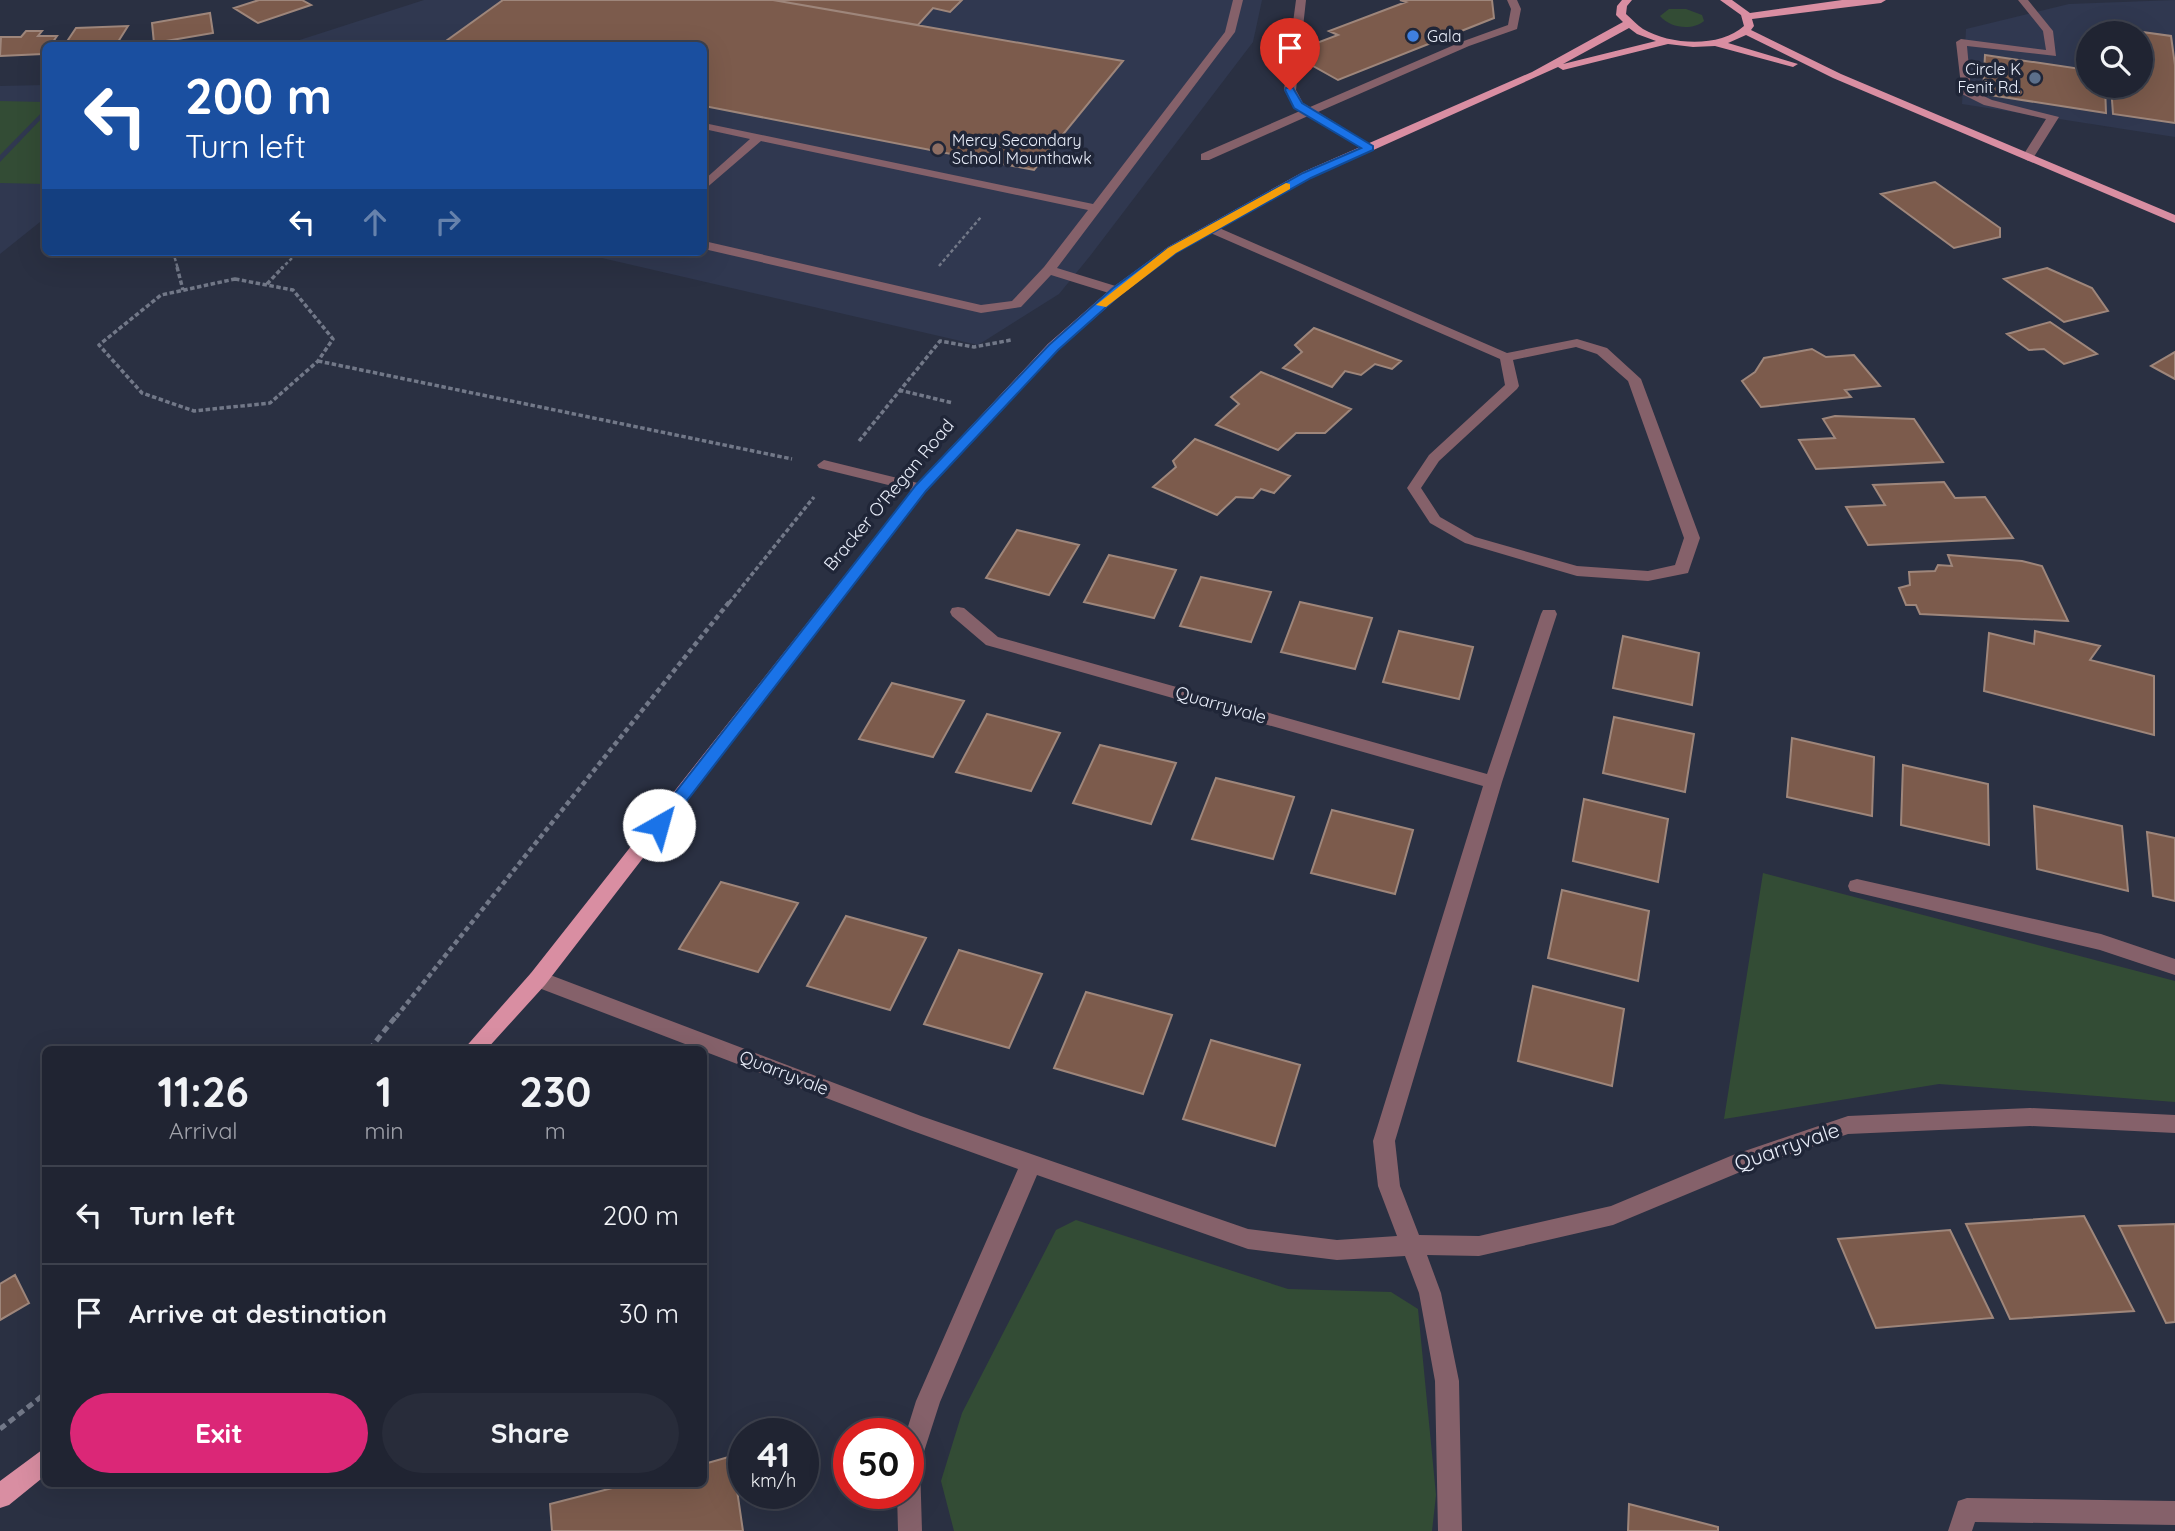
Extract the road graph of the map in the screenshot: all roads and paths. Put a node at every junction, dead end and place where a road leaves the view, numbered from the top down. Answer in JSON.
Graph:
{"nodes":[{"id":1,"x":1238,"y":0,"type":"edge"},
{"id":2,"x":1301,"y":0,"type":"edge"},
{"id":3,"x":1512,"y":0,"type":"edge"},
{"id":4,"x":1725,"y":0,"type":"edge"},
{"id":5,"x":1834,"y":0,"type":"edge"},
{"id":6,"x":1881,"y":0,"type":"edge"},
{"id":7,"x":2023,"y":0,"type":"edge"},
{"id":8,"x":1857,"y":1,"type":"edge"},
{"id":9,"x":1621,"y":2,"type":"edge"},
{"id":10,"x":1748,"y":16,"type":"junction"},
{"id":11,"x":1628,"y":24,"type":"junction"},
{"id":12,"x":1747,"y":32,"type":"junction"},
{"id":13,"x":1666,"y":41,"type":"junction"},
{"id":14,"x":1718,"y":44,"type":"junction"},
{"id":15,"x":1536,"y":74,"type":"junction"},
{"id":16,"x":1837,"y":76,"type":"junction"},
{"id":17,"x":1309,"y":112,"type":"junction"},
{"id":18,"x":707,"y":128,"type":"edge"},
{"id":19,"x":759,"y":137,"type":"junction"},
{"id":20,"x":1369,"y":148,"type":"junction"},
{"id":21,"x":1205,"y":157,"type":"dead end"},
{"id":22,"x":2028,"y":157,"type":"junction"},
{"id":23,"x":707,"y":183,"type":"edge"},
{"id":24,"x":1094,"y":208,"type":"junction"},
{"id":25,"x":982,"y":215,"type":"dead end"},
{"id":26,"x":2175,"y":219,"type":"edge"},
{"id":27,"x":1210,"y":228,"type":"junction"},
{"id":28,"x":707,"y":246,"type":"edge"},
{"id":29,"x":174,"y":256,"type":"edge"},
{"id":30,"x":294,"y":256,"type":"edge"},
{"id":31,"x":937,"y":268,"type":"dead end"},
{"id":32,"x":1049,"y":270,"type":"junction"},
{"id":33,"x":267,"y":285,"type":"junction"},
{"id":34,"x":183,"y":290,"type":"junction"},
{"id":35,"x":1117,"y":290,"type":"junction"},
{"id":36,"x":1017,"y":337,"type":"dead end"},
{"id":37,"x":1506,"y":357,"type":"junction"},
{"id":38,"x":318,"y":360,"type":"junction"},
{"id":39,"x":899,"y":390,"type":"junction"},
{"id":40,"x":963,"y":406,"type":"dead end"},
{"id":41,"x":830,"y":467,"type":"junction"},
{"id":42,"x":921,"y":488,"type":"junction"},
{"id":43,"x":958,"y":612,"type":"dead end"},
{"id":44,"x":1549,"y":614,"type":"dead end"},
{"id":45,"x":1493,"y":782,"type":"junction"},
{"id":46,"x":1857,"y":886,"type":"dead end"},
{"id":47,"x":2175,"y":967,"type":"edge"},
{"id":48,"x":538,"y":979,"type":"junction"},
{"id":49,"x":372,"y":1046,"type":"edge"},
{"id":50,"x":476,"y":1046,"type":"edge"},
{"id":51,"x":2175,"y":1124,"type":"edge"},
{"id":52,"x":1031,"y":1164,"type":"junction"},
{"id":53,"x":1412,"y":1245,"type":"junction"},
{"id":54,"x":42,"y":1396,"type":"edge"},
{"id":55,"x":923,"y":1418,"type":"edge"},
{"id":56,"x":0,"y":1429,"type":"edge"},
{"id":57,"x":42,"y":1462,"type":"edge"},
{"id":58,"x":0,"y":1496,"type":"edge"},
{"id":59,"x":909,"y":1509,"type":"edge"},
{"id":60,"x":2175,"y":1513,"type":"edge"},
{"id":61,"x":910,"y":1531,"type":"edge"},
{"id":62,"x":1450,"y":1531,"type":"edge"},
{"id":63,"x":1960,"y":1531,"type":"edge"}],
"edges":[{"from":1,"to":24,"type":"street"},
{"from":2,"to":17,"type":"street"},
{"from":3,"to":17,"type":"street"},
{"from":4,"to":10,"type":"main road"},
{"from":5,"to":8,"type":"main road"},
{"from":6,"to":8,"type":"main road"},
{"from":7,"to":22,"type":"street"},
{"from":8,"to":10,"type":"main road"},
{"from":9,"to":11,"type":"main road"},
{"from":10,"to":12,"type":"main road"},
{"from":11,"to":13,"type":"main road"},
{"from":11,"to":15,"type":"main road"},
{"from":12,"to":14,"type":"main road"},
{"from":12,"to":16,"type":"main road"},
{"from":13,"to":14,"type":"main road"},
{"from":13,"to":15,"type":"main road"},
{"from":14,"to":16,"type":"main road"},
{"from":15,"to":20,"type":"main road","name":"Bracker O'Regan Road"},
{"from":16,"to":22,"type":"main road"},
{"from":17,"to":20,"type":"street"},
{"from":17,"to":21,"type":"street"},
{"from":18,"to":19,"type":"street"},
{"from":19,"to":23,"type":"street"},
{"from":19,"to":24,"type":"street"},
{"from":20,"to":27,"type":"main road","name":"Bracker O'Regan Road"},
{"from":22,"to":26,"type":"main road"},
{"from":24,"to":32,"type":"street"},
{"from":25,"to":31,"type":"path"},
{"from":27,"to":35,"type":"main road","name":"Bracker O'Regan Road"},
{"from":27,"to":37,"type":"street"},
{"from":28,"to":32,"type":"street"},
{"from":29,"to":34,"type":"path"},
{"from":30,"to":33,"type":"path"},
{"from":32,"to":35,"type":"street"},
{"from":33,"to":34,"type":"path"},
{"from":33,"to":38,"type":"path"},
{"from":34,"to":38,"type":"path"},
{"from":35,"to":42,"type":"main road","name":"Bracker O'Regan Road"},
{"from":36,"to":39,"type":"path"},
{"from":37,"to":37,"type":"street"},
{"from":38,"to":41,"type":"path"},
{"from":39,"to":40,"type":"path"},
{"from":39,"to":41,"type":"path"},
{"from":41,"to":42,"type":"street"},
{"from":41,"to":49,"type":"path"},
{"from":42,"to":48,"type":"main road","name":"Bracker O'Regan Road"},
{"from":43,"to":45,"type":"street","name":"Quarryvale"},
{"from":44,"to":45,"type":"street"},
{"from":45,"to":53,"type":"street"},
{"from":46,"to":47,"type":"street"},
{"from":48,"to":50,"type":"main road","name":"Bracker O'Regan Road"},
{"from":48,"to":52,"type":"street","name":"Quarryvale"},
{"from":51,"to":53,"type":"street","name":"Quarryvale"},
{"from":52,"to":53,"type":"street","name":"Quarryvale"},
{"from":52,"to":55,"type":"street"},
{"from":53,"to":62,"type":"street"},
{"from":54,"to":56,"type":"path"},
{"from":57,"to":58,"type":"main road"},
{"from":59,"to":61,"type":"street"},
{"from":60,"to":63,"type":"street"}]}
